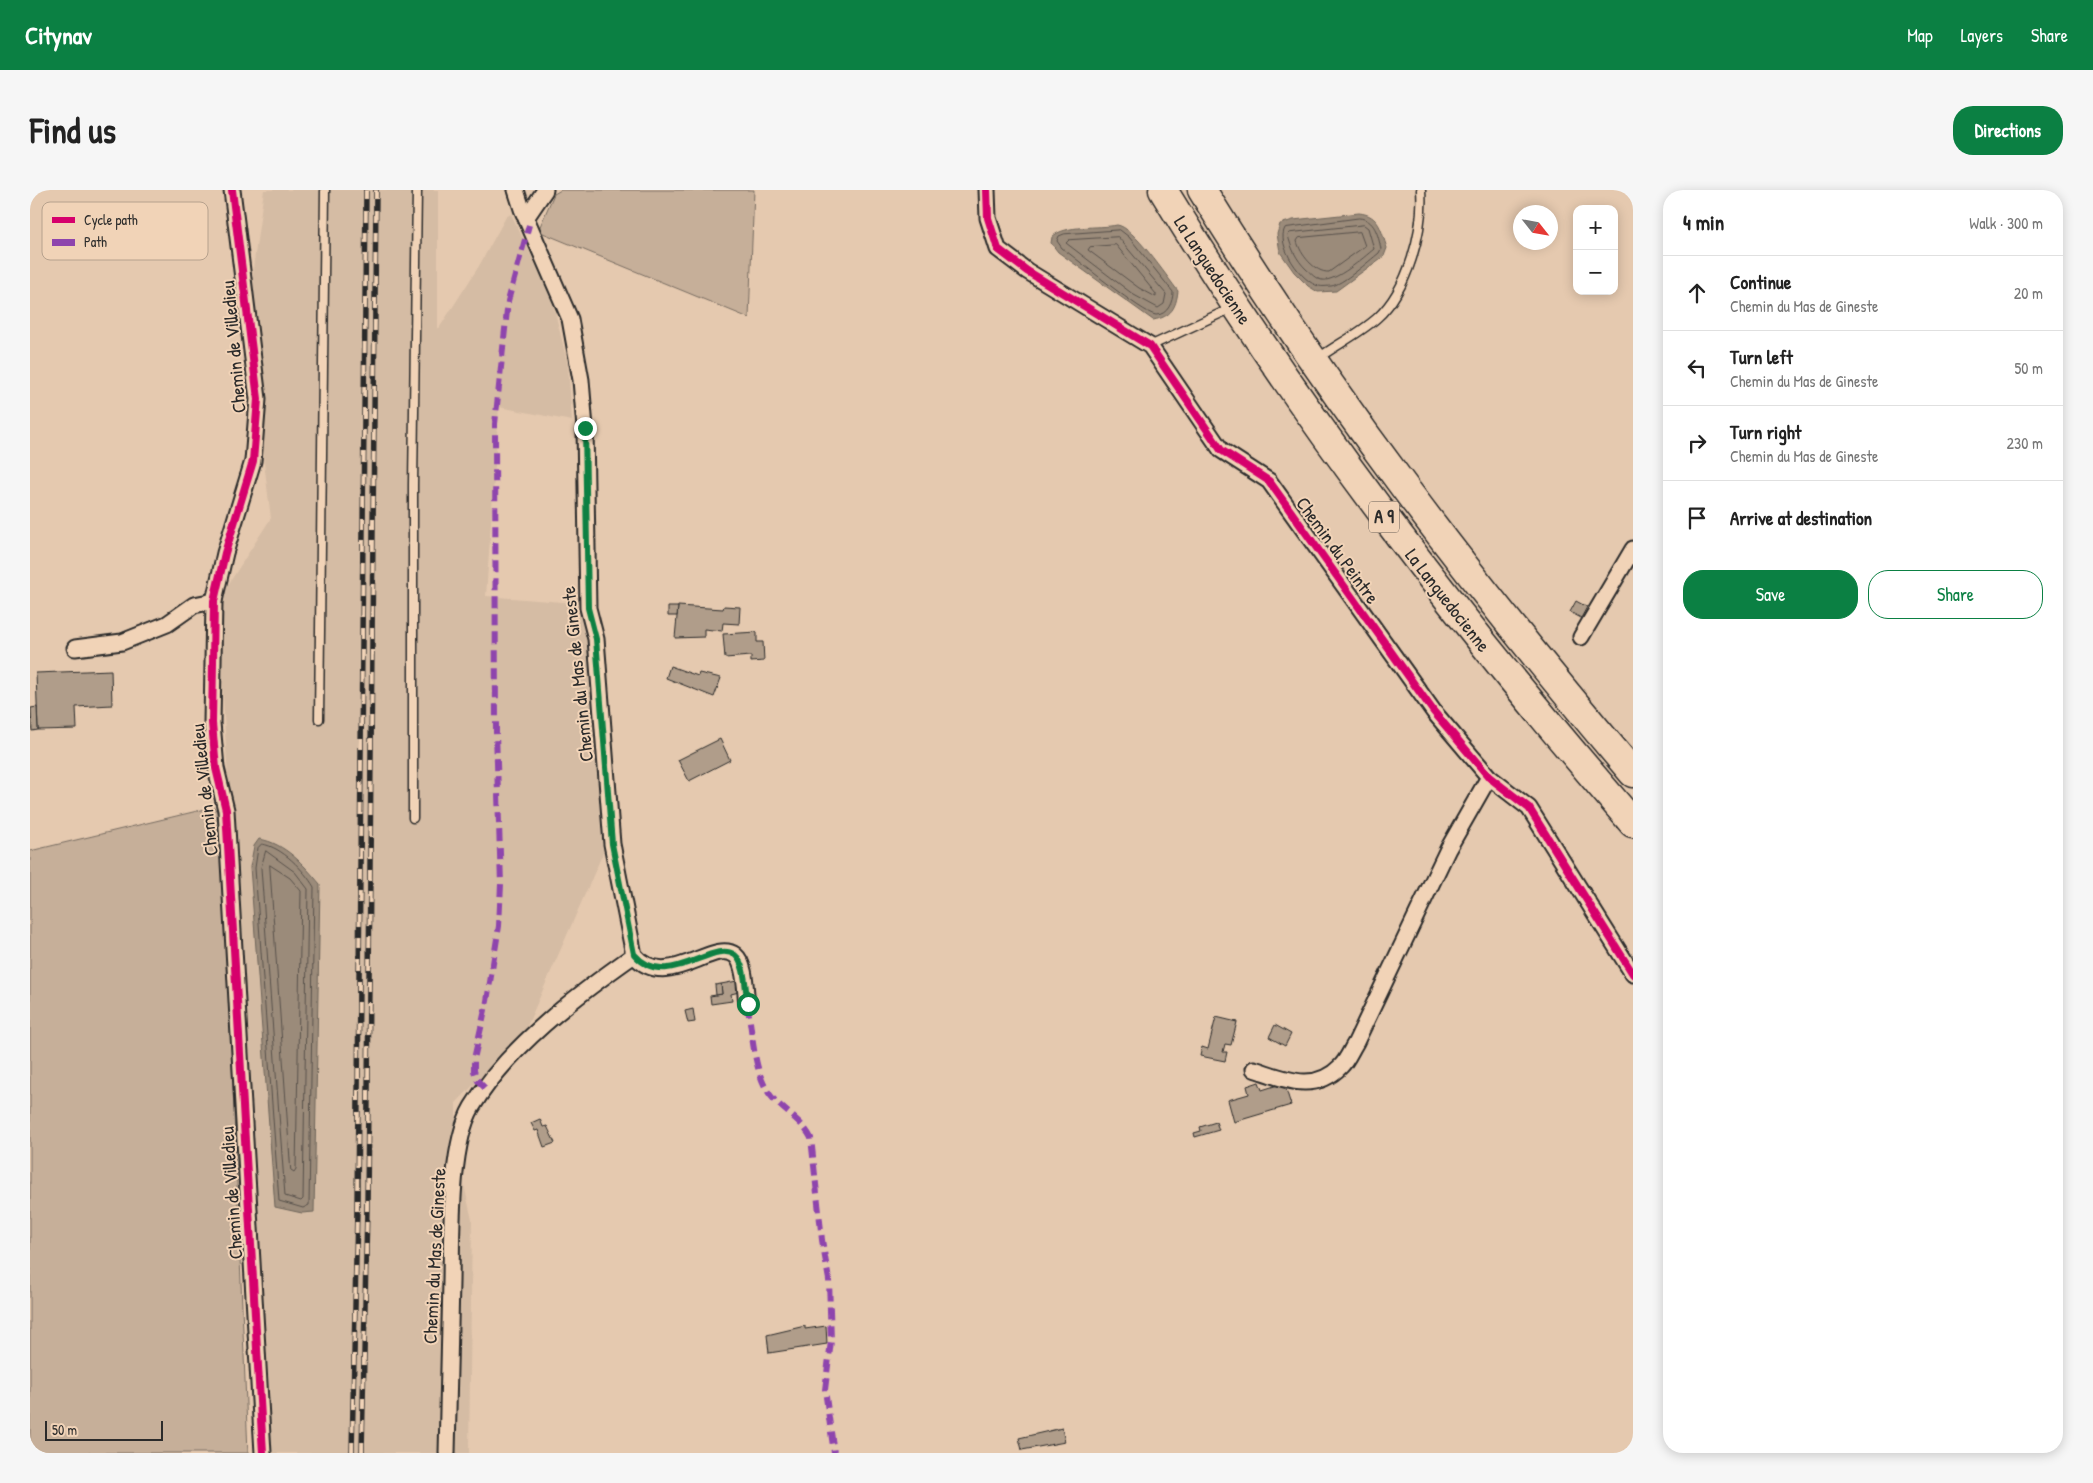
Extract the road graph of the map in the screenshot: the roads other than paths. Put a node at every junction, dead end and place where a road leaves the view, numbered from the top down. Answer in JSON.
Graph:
{"nodes":[{"id":1,"x":232,"y":190,"type":"edge"},
{"id":2,"x":325,"y":190,"type":"edge"},
{"id":3,"x":417,"y":190,"type":"edge"},
{"id":4,"x":516,"y":190,"type":"edge"},
{"id":5,"x":545,"y":190,"type":"edge"},
{"id":6,"x":987,"y":190,"type":"edge"},
{"id":7,"x":1163,"y":190,"type":"edge"},
{"id":8,"x":1202,"y":190,"type":"edge"},
{"id":9,"x":1421,"y":190,"type":"edge"},
{"id":10,"x":526,"y":218,"type":"junction"},
{"id":11,"x":1236,"y":306,"type":"junction"},
{"id":12,"x":1150,"y":346,"type":"junction"},
{"id":13,"x":1313,"y":362,"type":"junction"},
{"id":14,"x":1633,"y":549,"type":"edge"},
{"id":15,"x":214,"y":601,"type":"junction"},
{"id":16,"x":1581,"y":637,"type":"dead end"},
{"id":17,"x":75,"y":648,"type":"dead end"},
{"id":18,"x":319,"y":719,"type":"dead end"},
{"id":19,"x":1633,"y":772,"type":"edge"},
{"id":20,"x":1489,"y":777,"type":"junction"},
{"id":21,"x":413,"y":818,"type":"dead end"},
{"id":22,"x":1633,"y":823,"type":"edge"},
{"id":23,"x":634,"y":954,"type":"junction"},
{"id":24,"x":1633,"y":974,"type":"edge"},
{"id":25,"x":748,"y":1004,"type":"dead end"},
{"id":26,"x":1254,"y":1069,"type":"dead end"},
{"id":27,"x":263,"y":1453,"type":"edge"},
{"id":28,"x":447,"y":1453,"type":"edge"}],
"edges":[{"from":1,"to":15,"type":"street","name":"Chemin de Villedieu"},
{"from":2,"to":18,"type":"lane"},
{"from":3,"to":21,"type":"lane"},
{"from":4,"to":10,"type":"street","name":"Chemin du Mas de Gineste"},
{"from":5,"to":10,"type":"street"},
{"from":6,"to":12,"type":"street","name":"Chemin du Peintre"},
{"from":7,"to":11,"type":"highway","name":"La Languedocienne","number":"A 9"},
{"from":8,"to":13,"type":"highway","name":"La Languedocienne","number":"A 9"},
{"from":9,"to":13,"type":"lane"},
{"from":10,"to":23,"type":"street","name":"Chemin du Mas de Gineste"},
{"from":11,"to":12,"type":"lane"},
{"from":11,"to":22,"type":"highway","name":"La Languedocienne","number":"A 9"},
{"from":12,"to":20,"type":"street","name":"Chemin du Peintre"},
{"from":13,"to":19,"type":"highway","name":"La Languedocienne","number":"A 9"},
{"from":14,"to":16,"type":"street"},
{"from":15,"to":17,"type":"street"},
{"from":15,"to":27,"type":"street","name":"Chemin de Villedieu"},
{"from":20,"to":24,"type":"street","name":"Chemin du Peintre"},
{"from":20,"to":26,"type":"street"},
{"from":23,"to":25,"type":"street"},
{"from":23,"to":28,"type":"street","name":"Chemin du Mas de Gineste"}]}
